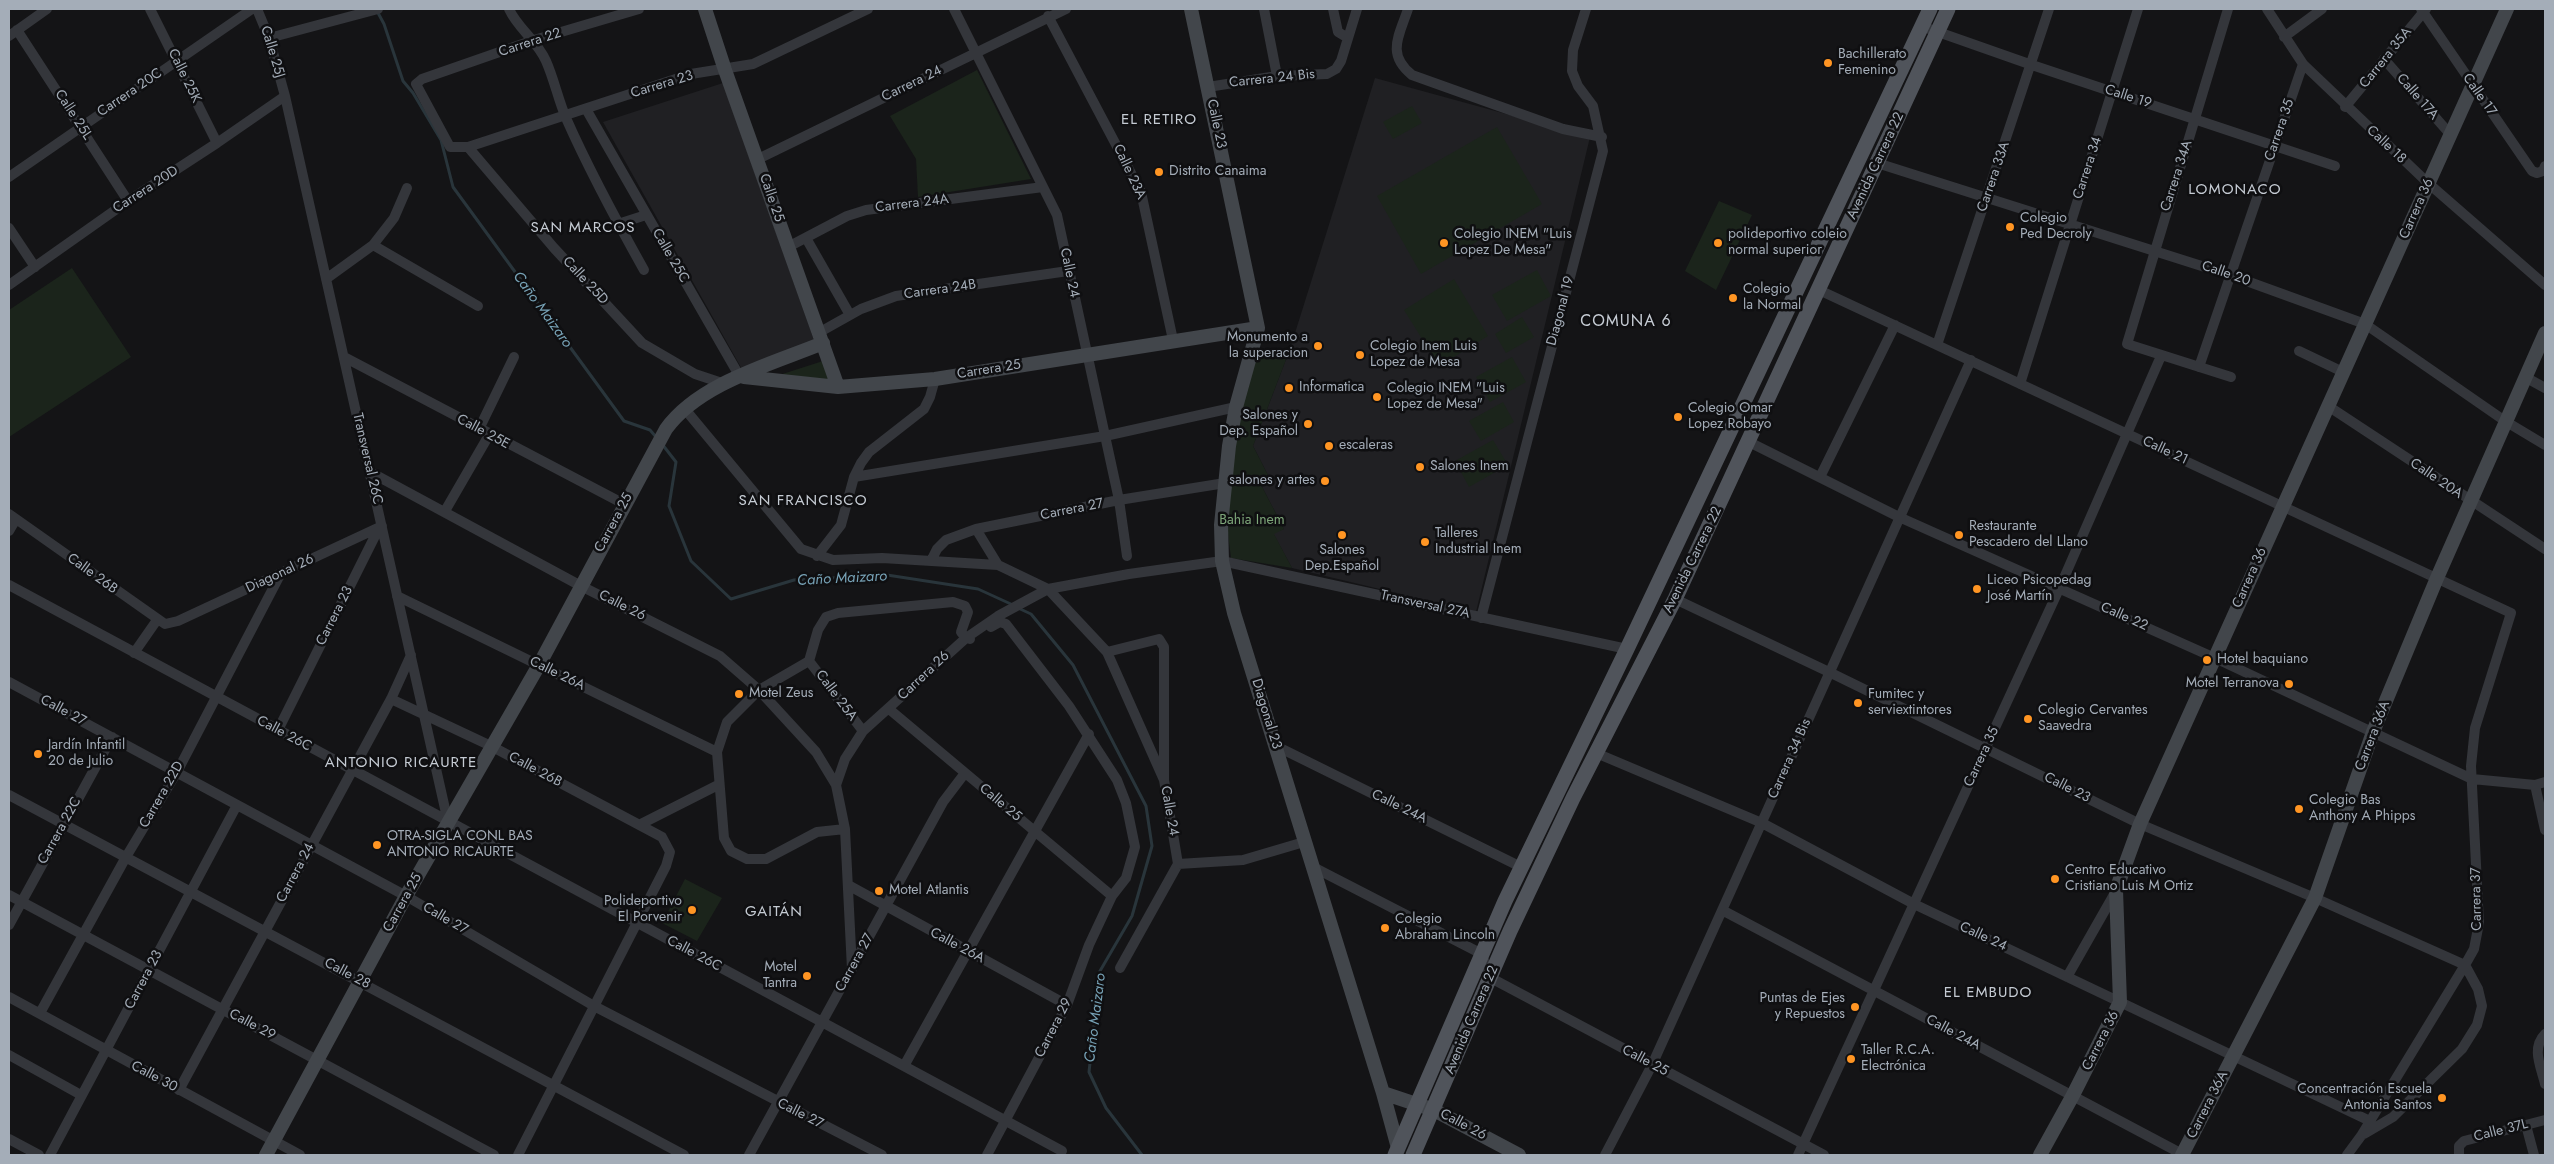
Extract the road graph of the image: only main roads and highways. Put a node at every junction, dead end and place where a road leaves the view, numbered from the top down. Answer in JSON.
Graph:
{"nodes":[{"id":1,"x":1930,"y":9,"type":"edge"},
{"id":2,"x":1948,"y":9,"type":"edge"},
{"id":3,"x":1396,"y":1152,"type":"edge"},
{"id":4,"x":1413,"y":1155,"type":"edge"}],
"edges":[{"from":1,"to":3,"type":"main road","name":"Avenida Carrera 22"},
{"from":2,"to":4,"type":"main road","name":"Avenida Carrera 22"}]}
